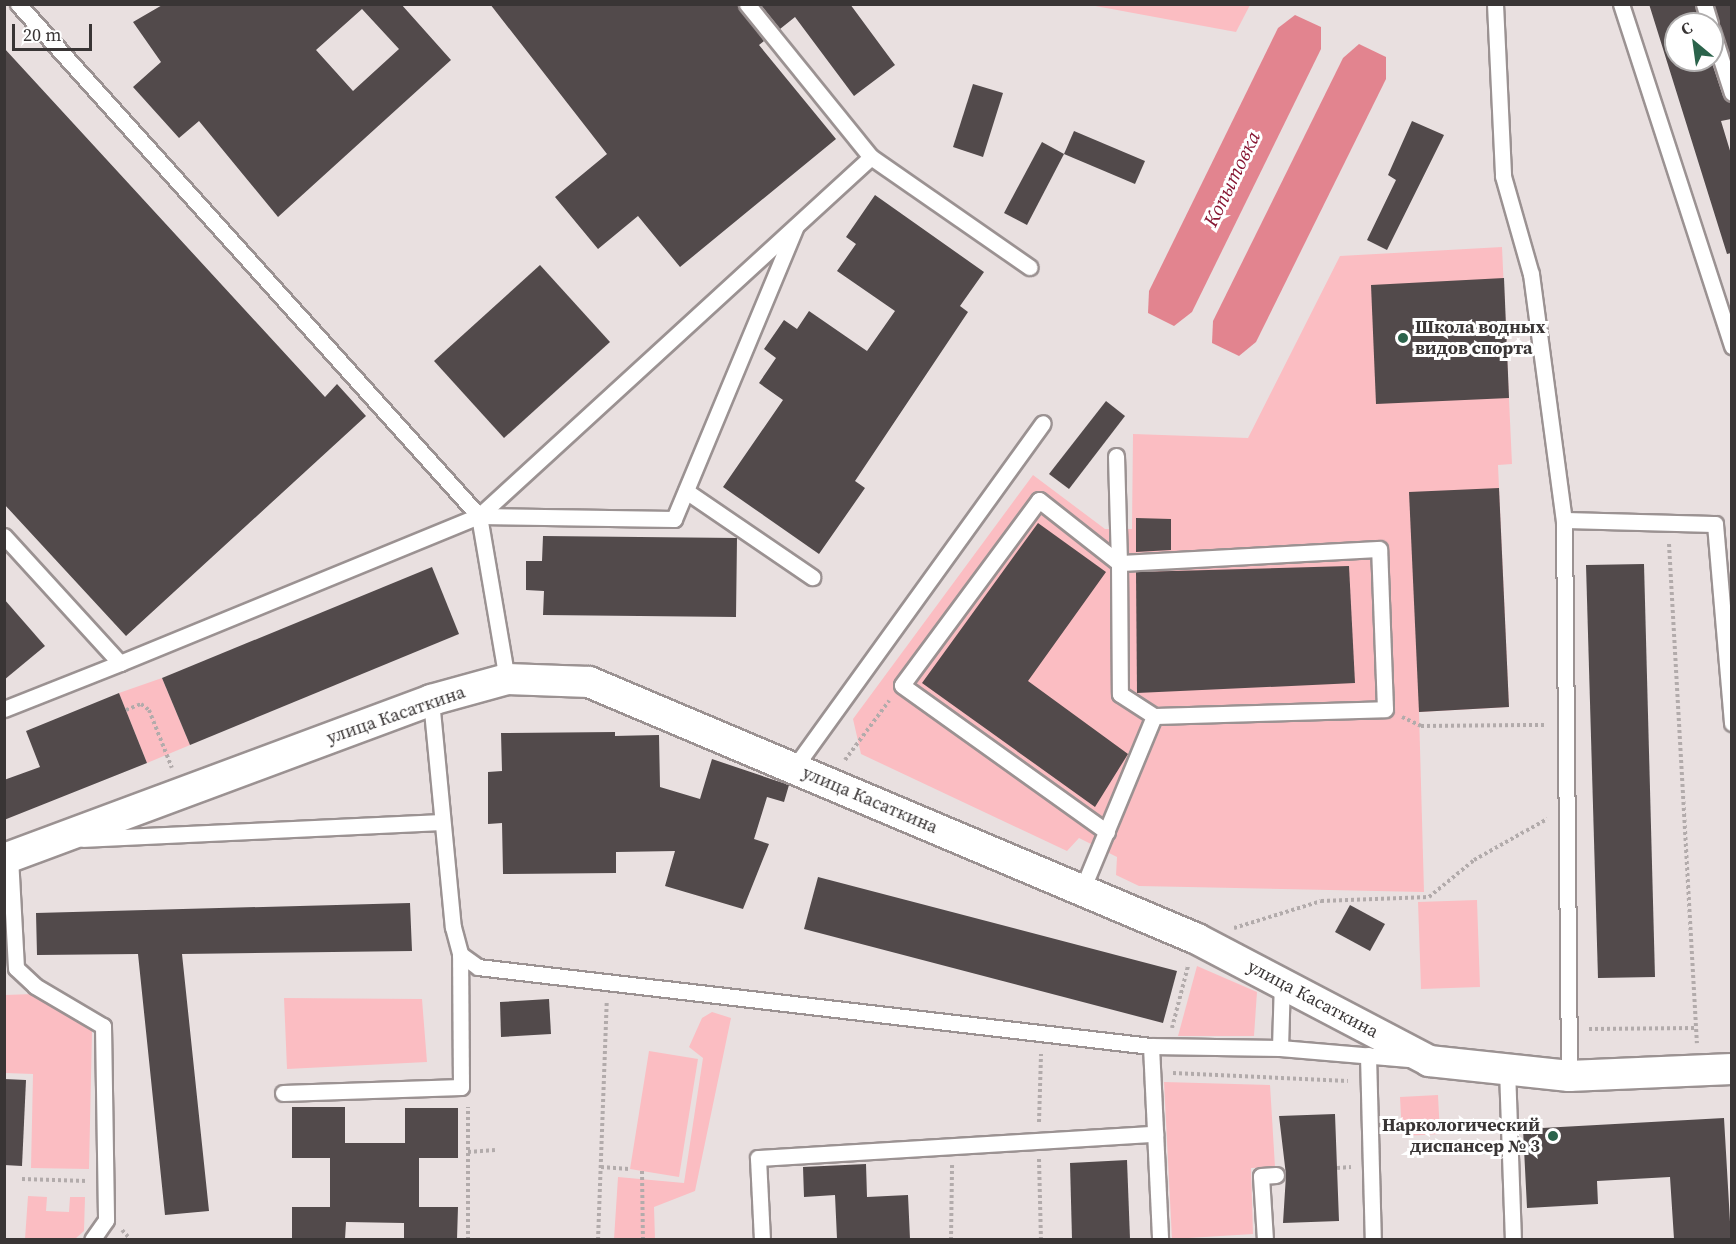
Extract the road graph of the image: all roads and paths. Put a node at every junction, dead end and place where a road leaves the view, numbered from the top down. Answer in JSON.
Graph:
{"nodes":[{"id":1,"x":18,"y":4,"type":"edge"},
{"id":2,"x":747,"y":4,"type":"edge"},
{"id":3,"x":1496,"y":4,"type":"edge"},
{"id":4,"x":1621,"y":4,"type":"edge"},
{"id":5,"x":1724,"y":70,"type":"edge"},
{"id":6,"x":1731,"y":93,"type":"edge"},
{"id":7,"x":871,"y":157,"type":"junction"},
{"id":8,"x":796,"y":226,"type":"junction"},
{"id":9,"x":1029,"y":267,"type":"dead end"},
{"id":10,"x":1731,"y":346,"type":"edge"},
{"id":11,"x":1043,"y":423,"type":"dead end"},
{"id":12,"x":1116,"y":456,"type":"dead end"},
{"id":13,"x":686,"y":491,"type":"junction"},
{"id":14,"x":479,"y":516,"type":"junction"},
{"id":15,"x":1564,"y":520,"type":"junction"},
{"id":16,"x":1668,"y":522,"type":"junction"},
{"id":17,"x":1731,"y":523,"type":"edge"},
{"id":18,"x":1715,"y":524,"type":"junction"},
{"id":19,"x":4,"y":536,"type":"edge"},
{"id":20,"x":1119,"y":562,"type":"junction"},
{"id":21,"x":812,"y":577,"type":"dead end"},
{"id":22,"x":120,"y":663,"type":"junction"},
{"id":23,"x":507,"y":679,"type":"junction"},
{"id":24,"x":902,"y":685,"type":"junction"},
{"id":25,"x":431,"y":700,"type":"junction"},
{"id":26,"x":4,"y":709,"type":"edge"},
{"id":27,"x":126,"y":710,"type":"dead end"},
{"id":28,"x":1154,"y":716,"type":"junction"},
{"id":29,"x":1731,"y":723,"type":"edge"},
{"id":30,"x":1565,"y":725,"type":"junction"},
{"id":31,"x":1421,"y":726,"type":"dead end"},
{"id":32,"x":859,"y":742,"type":"dead end"},
{"id":33,"x":794,"y":768,"type":"junction"},
{"id":34,"x":181,"y":794,"type":"junction"},
{"id":35,"x":1566,"y":808,"type":"junction"},
{"id":36,"x":440,"y":822,"type":"junction"},
{"id":37,"x":1107,"y":832,"type":"junction"},
{"id":38,"x":59,"y":840,"type":"junction"},
{"id":39,"x":7,"y":858,"type":"edge"},
{"id":40,"x":1082,"y":890,"type":"junction"},
{"id":41,"x":1197,"y":939,"type":"junction"},
{"id":42,"x":460,"y":954,"type":"junction"},
{"id":43,"x":608,"y":981,"type":"junction"},
{"id":44,"x":1282,"y":981,"type":"junction"},
{"id":45,"x":1696,"y":1028,"type":"junction"},
{"id":46,"x":1569,"y":1030,"type":"junction"},
{"id":47,"x":1041,"y":1032,"type":"junction"},
{"id":48,"x":1159,"y":1046,"type":"junction"},
{"id":49,"x":1280,"y":1048,"type":"junction"},
{"id":50,"x":1368,"y":1055,"type":"junction"},
{"id":51,"x":1429,"y":1060,"type":"junction"},
{"id":52,"x":1507,"y":1069,"type":"junction"},
{"id":53,"x":1731,"y":1069,"type":"edge"},
{"id":54,"x":1698,"y":1070,"type":"junction"},
{"id":55,"x":1152,"y":1073,"type":"junction"},
{"id":56,"x":1569,"y":1076,"type":"junction"},
{"id":57,"x":1369,"y":1082,"type":"junction"},
{"id":58,"x":283,"y":1093,"type":"dead end"},
{"id":59,"x":468,"y":1107,"type":"dead end"},
{"id":60,"x":1155,"y":1134,"type":"junction"},
{"id":61,"x":1039,"y":1142,"type":"junction"},
{"id":62,"x":952,"y":1149,"type":"junction"},
{"id":63,"x":495,"y":1150,"type":"dead end"},
{"id":64,"x":468,"y":1152,"type":"junction"},
{"id":65,"x":601,"y":1167,"type":"junction"},
{"id":66,"x":630,"y":1169,"type":"dead end"},
{"id":67,"x":642,"y":1171,"type":"dead end"},
{"id":68,"x":1276,"y":1175,"type":"dead end"},
{"id":69,"x":22,"y":1179,"type":"dead end"},
{"id":70,"x":105,"y":1182,"type":"junction"},
{"id":71,"x":92,"y":1239,"type":"edge"},
{"id":72,"x":468,"y":1239,"type":"edge"},
{"id":73,"x":598,"y":1239,"type":"edge"},
{"id":74,"x":644,"y":1239,"type":"edge"},
{"id":75,"x":762,"y":1239,"type":"edge"},
{"id":76,"x":951,"y":1239,"type":"edge"},
{"id":77,"x":1041,"y":1239,"type":"edge"},
{"id":78,"x":1160,"y":1239,"type":"edge"},
{"id":79,"x":1265,"y":1239,"type":"edge"},
{"id":80,"x":1373,"y":1239,"type":"edge"},
{"id":81,"x":1513,"y":1239,"type":"edge"}],
"edges":[{"from":1,"to":14,"type":"lane"},
{"from":2,"to":7,"type":"lane"},
{"from":3,"to":15,"type":"lane"},
{"from":4,"to":10,"type":"lane"},
{"from":5,"to":6,"type":"lane"},
{"from":7,"to":8,"type":"lane"},
{"from":7,"to":9,"type":"lane"},
{"from":8,"to":13,"type":"lane"},
{"from":8,"to":14,"type":"lane"},
{"from":11,"to":33,"type":"lane"},
{"from":12,"to":20,"type":"lane"},
{"from":13,"to":14,"type":"lane"},
{"from":13,"to":21,"type":"lane"},
{"from":14,"to":22,"type":"lane"},
{"from":14,"to":23,"type":"lane"},
{"from":15,"to":16,"type":"lane"},
{"from":15,"to":30,"type":"lane"},
{"from":16,"to":18,"type":"lane"},
{"from":16,"to":45,"type":"path"},
{"from":17,"to":18,"type":"lane"},
{"from":18,"to":29,"type":"lane"},
{"from":19,"to":22,"type":"lane"},
{"from":20,"to":24,"type":"lane"},
{"from":20,"to":28,"type":"lane"},
{"from":20,"to":28,"type":"lane"},
{"from":22,"to":26,"type":"lane"},
{"from":23,"to":25,"type":"street","name":"улица Касаткина"},
{"from":23,"to":33,"type":"street","name":"улица Касаткина"},
{"from":24,"to":32,"type":"path"},
{"from":24,"to":37,"type":"lane"},
{"from":25,"to":34,"type":"street","name":"улица Касаткина"},
{"from":25,"to":36,"type":"lane"},
{"from":27,"to":34,"type":"path"},
{"from":28,"to":37,"type":"lane"},
{"from":30,"to":31,"type":"path"},
{"from":30,"to":35,"type":"lane"},
{"from":33,"to":40,"type":"street","name":"улица Касаткина"},
{"from":34,"to":38,"type":"street","name":"улица Касаткина"},
{"from":35,"to":41,"type":"path"},
{"from":35,"to":46,"type":"lane"},
{"from":36,"to":38,"type":"lane"},
{"from":36,"to":42,"type":"lane"},
{"from":37,"to":40,"type":"lane"},
{"from":38,"to":39,"type":"street","name":"улица Касаткина"},
{"from":39,"to":70,"type":"lane"},
{"from":40,"to":41,"type":"street","name":"улица Касаткина"},
{"from":41,"to":44,"type":"street","name":"улица Касаткина"},
{"from":41,"to":48,"type":"path"},
{"from":42,"to":43,"type":"lane"},
{"from":42,"to":58,"type":"lane"},
{"from":43,"to":47,"type":"lane"},
{"from":43,"to":65,"type":"path"},
{"from":44,"to":49,"type":"lane"},
{"from":44,"to":51,"type":"street","name":"улица Касаткина"},
{"from":45,"to":46,"type":"path"},
{"from":45,"to":54,"type":"path"},
{"from":46,"to":56,"type":"lane"},
{"from":47,"to":48,"type":"lane"},
{"from":47,"to":61,"type":"path"},
{"from":48,"to":49,"type":"lane"},
{"from":48,"to":55,"type":"lane"},
{"from":49,"to":50,"type":"lane"},
{"from":50,"to":51,"type":"lane"},
{"from":50,"to":57,"type":"lane"},
{"from":51,"to":52,"type":"street","name":"улица Касаткина"},
{"from":52,"to":56,"type":"street","name":"улица Касаткина"},
{"from":52,"to":81,"type":"lane"},
{"from":53,"to":54,"type":"street","name":"улица Касаткина"},
{"from":54,"to":56,"type":"street","name":"улица Касаткина"},
{"from":55,"to":57,"type":"path"},
{"from":55,"to":60,"type":"lane"},
{"from":57,"to":80,"type":"lane"},
{"from":59,"to":64,"type":"path"},
{"from":60,"to":61,"type":"lane"},
{"from":60,"to":78,"type":"lane"},
{"from":61,"to":62,"type":"lane"},
{"from":61,"to":77,"type":"path"},
{"from":62,"to":75,"type":"lane"},
{"from":62,"to":76,"type":"path"},
{"from":63,"to":64,"type":"path"},
{"from":64,"to":72,"type":"path"},
{"from":65,"to":66,"type":"path"},
{"from":65,"to":73,"type":"path"},
{"from":67,"to":74,"type":"path"},
{"from":68,"to":79,"type":"lane"},
{"from":69,"to":70,"type":"path"},
{"from":70,"to":71,"type":"lane"}]}
